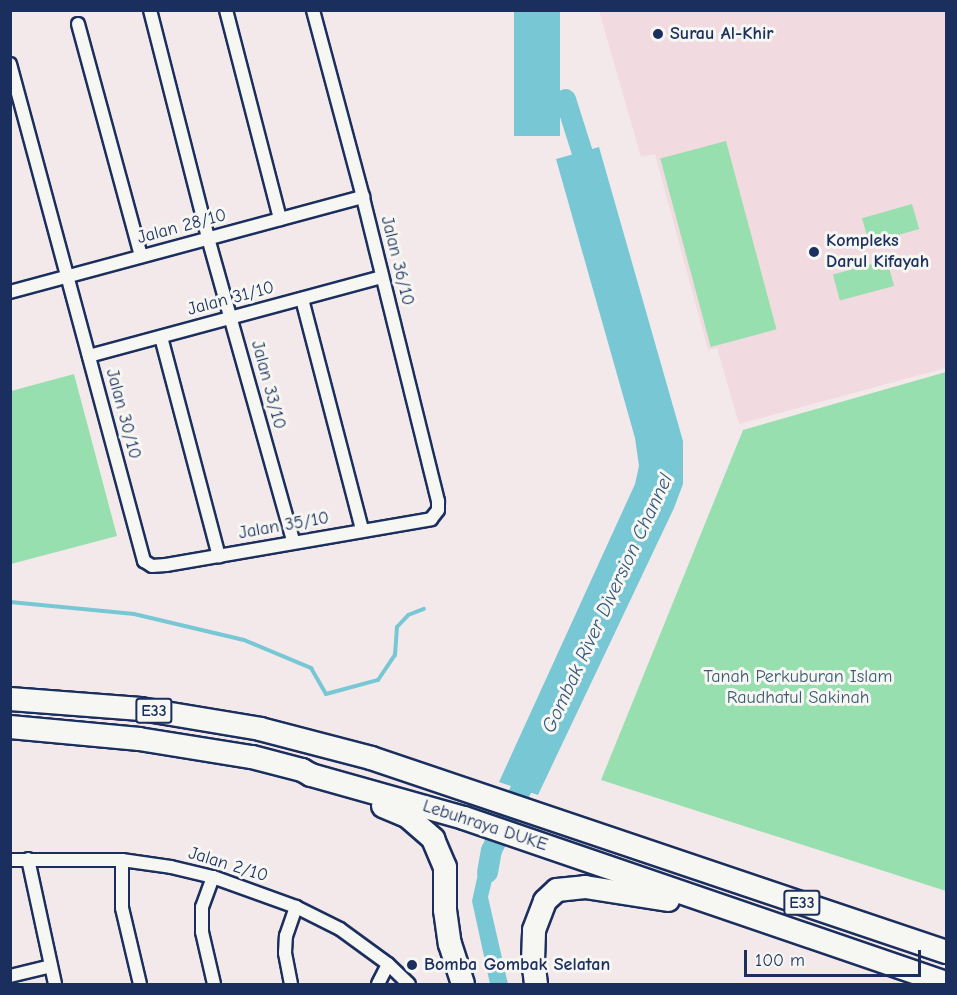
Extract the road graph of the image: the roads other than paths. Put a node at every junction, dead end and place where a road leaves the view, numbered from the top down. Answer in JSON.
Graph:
{"nodes":[{"id":1,"x":150,"y":10,"type":"edge"},
{"id":2,"x":226,"y":10,"type":"edge"},
{"id":3,"x":313,"y":10,"type":"edge"},
{"id":4,"x":78,"y":24,"type":"dead end"},
{"id":5,"x":10,"y":64,"type":"edge"},
{"id":6,"x":363,"y":197,"type":"junction"},
{"id":7,"x":280,"y":219,"type":"junction"},
{"id":8,"x":208,"y":238,"type":"junction"},
{"id":9,"x":141,"y":256,"type":"junction"},
{"id":10,"x":68,"y":276,"type":"junction"},
{"id":11,"x":382,"y":277,"type":"junction"},
{"id":12,"x":10,"y":292,"type":"edge"},
{"id":13,"x":302,"y":299,"type":"junction"},
{"id":14,"x":231,"y":318,"type":"junction"},
{"id":15,"x":161,"y":337,"type":"junction"},
{"id":16,"x":89,"y":356,"type":"junction"},
{"id":17,"x":431,"y":519,"type":"joint"},
{"id":18,"x":362,"y":530,"type":"junction"},
{"id":19,"x":293,"y":541,"type":"junction"},
{"id":20,"x":219,"y":556,"type":"junction"},
{"id":21,"x":144,"y":561,"type":"joint"},
{"id":22,"x":10,"y":699,"type":"edge"},
{"id":23,"x":10,"y":727,"type":"edge"},
{"id":24,"x":311,"y":775,"type":"junction"},
{"id":25,"x":28,"y":859,"type":"junction"},
{"id":26,"x":10,"y":860,"type":"edge"},
{"id":27,"x":122,"y":860,"type":"junction"},
{"id":28,"x":213,"y":877,"type":"junction"},
{"id":29,"x":296,"y":907,"type":"junction"},
{"id":30,"x":731,"y":910,"type":"junction"},
{"id":31,"x":946,"y":952,"type":"edge"},
{"id":32,"x":388,"y":964,"type":"junction"},
{"id":33,"x":51,"y":966,"type":"junction"},
{"id":34,"x":10,"y":976,"type":"edge"},
{"id":35,"x":946,"y":983,"type":"edge"},
{"id":36,"x":55,"y":984,"type":"edge"},
{"id":37,"x":140,"y":984,"type":"edge"},
{"id":38,"x":214,"y":984,"type":"edge"},
{"id":39,"x":291,"y":984,"type":"edge"},
{"id":40,"x":378,"y":984,"type":"edge"},
{"id":41,"x":409,"y":984,"type":"edge"},
{"id":42,"x":463,"y":984,"type":"edge"},
{"id":43,"x":536,"y":984,"type":"edge"}],
"edges":[{"from":1,"to":8,"type":"street","name":"Jalan 33/10"},
{"from":2,"to":7,"type":"street"},
{"from":3,"to":6,"type":"street","name":"Jalan 36/10"},
{"from":4,"to":9,"type":"street"},
{"from":5,"to":10,"type":"street","name":"Jalan 30/10"},
{"from":6,"to":7,"type":"street","name":"Jalan 28/10"},
{"from":6,"to":11,"type":"street","name":"Jalan 36/10"},
{"from":7,"to":8,"type":"street","name":"Jalan 28/10"},
{"from":8,"to":9,"type":"street","name":"Jalan 28/10"},
{"from":8,"to":14,"type":"street","name":"Jalan 33/10"},
{"from":9,"to":10,"type":"street","name":"Jalan 28/10"},
{"from":10,"to":12,"type":"street","name":"Jalan 28/10"},
{"from":10,"to":16,"type":"street","name":"Jalan 30/10"},
{"from":11,"to":13,"type":"street","name":"Jalan 31/10"},
{"from":11,"to":17,"type":"street","name":"Jalan 36/10"},
{"from":13,"to":14,"type":"street","name":"Jalan 31/10"},
{"from":13,"to":18,"type":"street"},
{"from":14,"to":15,"type":"street","name":"Jalan 31/10"},
{"from":14,"to":19,"type":"street","name":"Jalan 33/10"},
{"from":15,"to":16,"type":"street","name":"Jalan 31/10"},
{"from":15,"to":20,"type":"street"},
{"from":16,"to":21,"type":"street","name":"Jalan 30/10"},
{"from":17,"to":18,"type":"street","name":"Jalan 35/10"},
{"from":18,"to":19,"type":"street","name":"Jalan 35/10"},
{"from":19,"to":20,"type":"street","name":"Jalan 35/10"},
{"from":20,"to":21,"type":"street","name":"Jalan 35/10"},
{"from":22,"to":31,"type":"highway","name":"Lebuhraya DUKE","number":"E33"},
{"from":23,"to":24,"type":"highway","name":"Lebuhraya DUKE","number":"E33"},
{"from":24,"to":30,"type":"highway","name":"Lebuhraya DUKE","number":"E33"},
{"from":24,"to":42,"type":"highway"},
{"from":25,"to":26,"type":"street","name":"Jalan 2/10"},
{"from":25,"to":27,"type":"street","name":"Jalan 2/10"},
{"from":25,"to":33,"type":"street"},
{"from":27,"to":28,"type":"street","name":"Jalan 2/10"},
{"from":27,"to":37,"type":"street"},
{"from":28,"to":29,"type":"street","name":"Jalan 2/10"},
{"from":28,"to":38,"type":"street"},
{"from":29,"to":32,"type":"street","name":"Jalan 2/10"},
{"from":29,"to":39,"type":"street"},
{"from":30,"to":35,"type":"highway","name":"Lebuhraya DUKE","number":"E33"},
{"from":30,"to":43,"type":"highway"},
{"from":32,"to":40,"type":"street"},
{"from":32,"to":41,"type":"street","name":"Jalan 2/10"},
{"from":33,"to":34,"type":"street"},
{"from":33,"to":36,"type":"street"}]}
